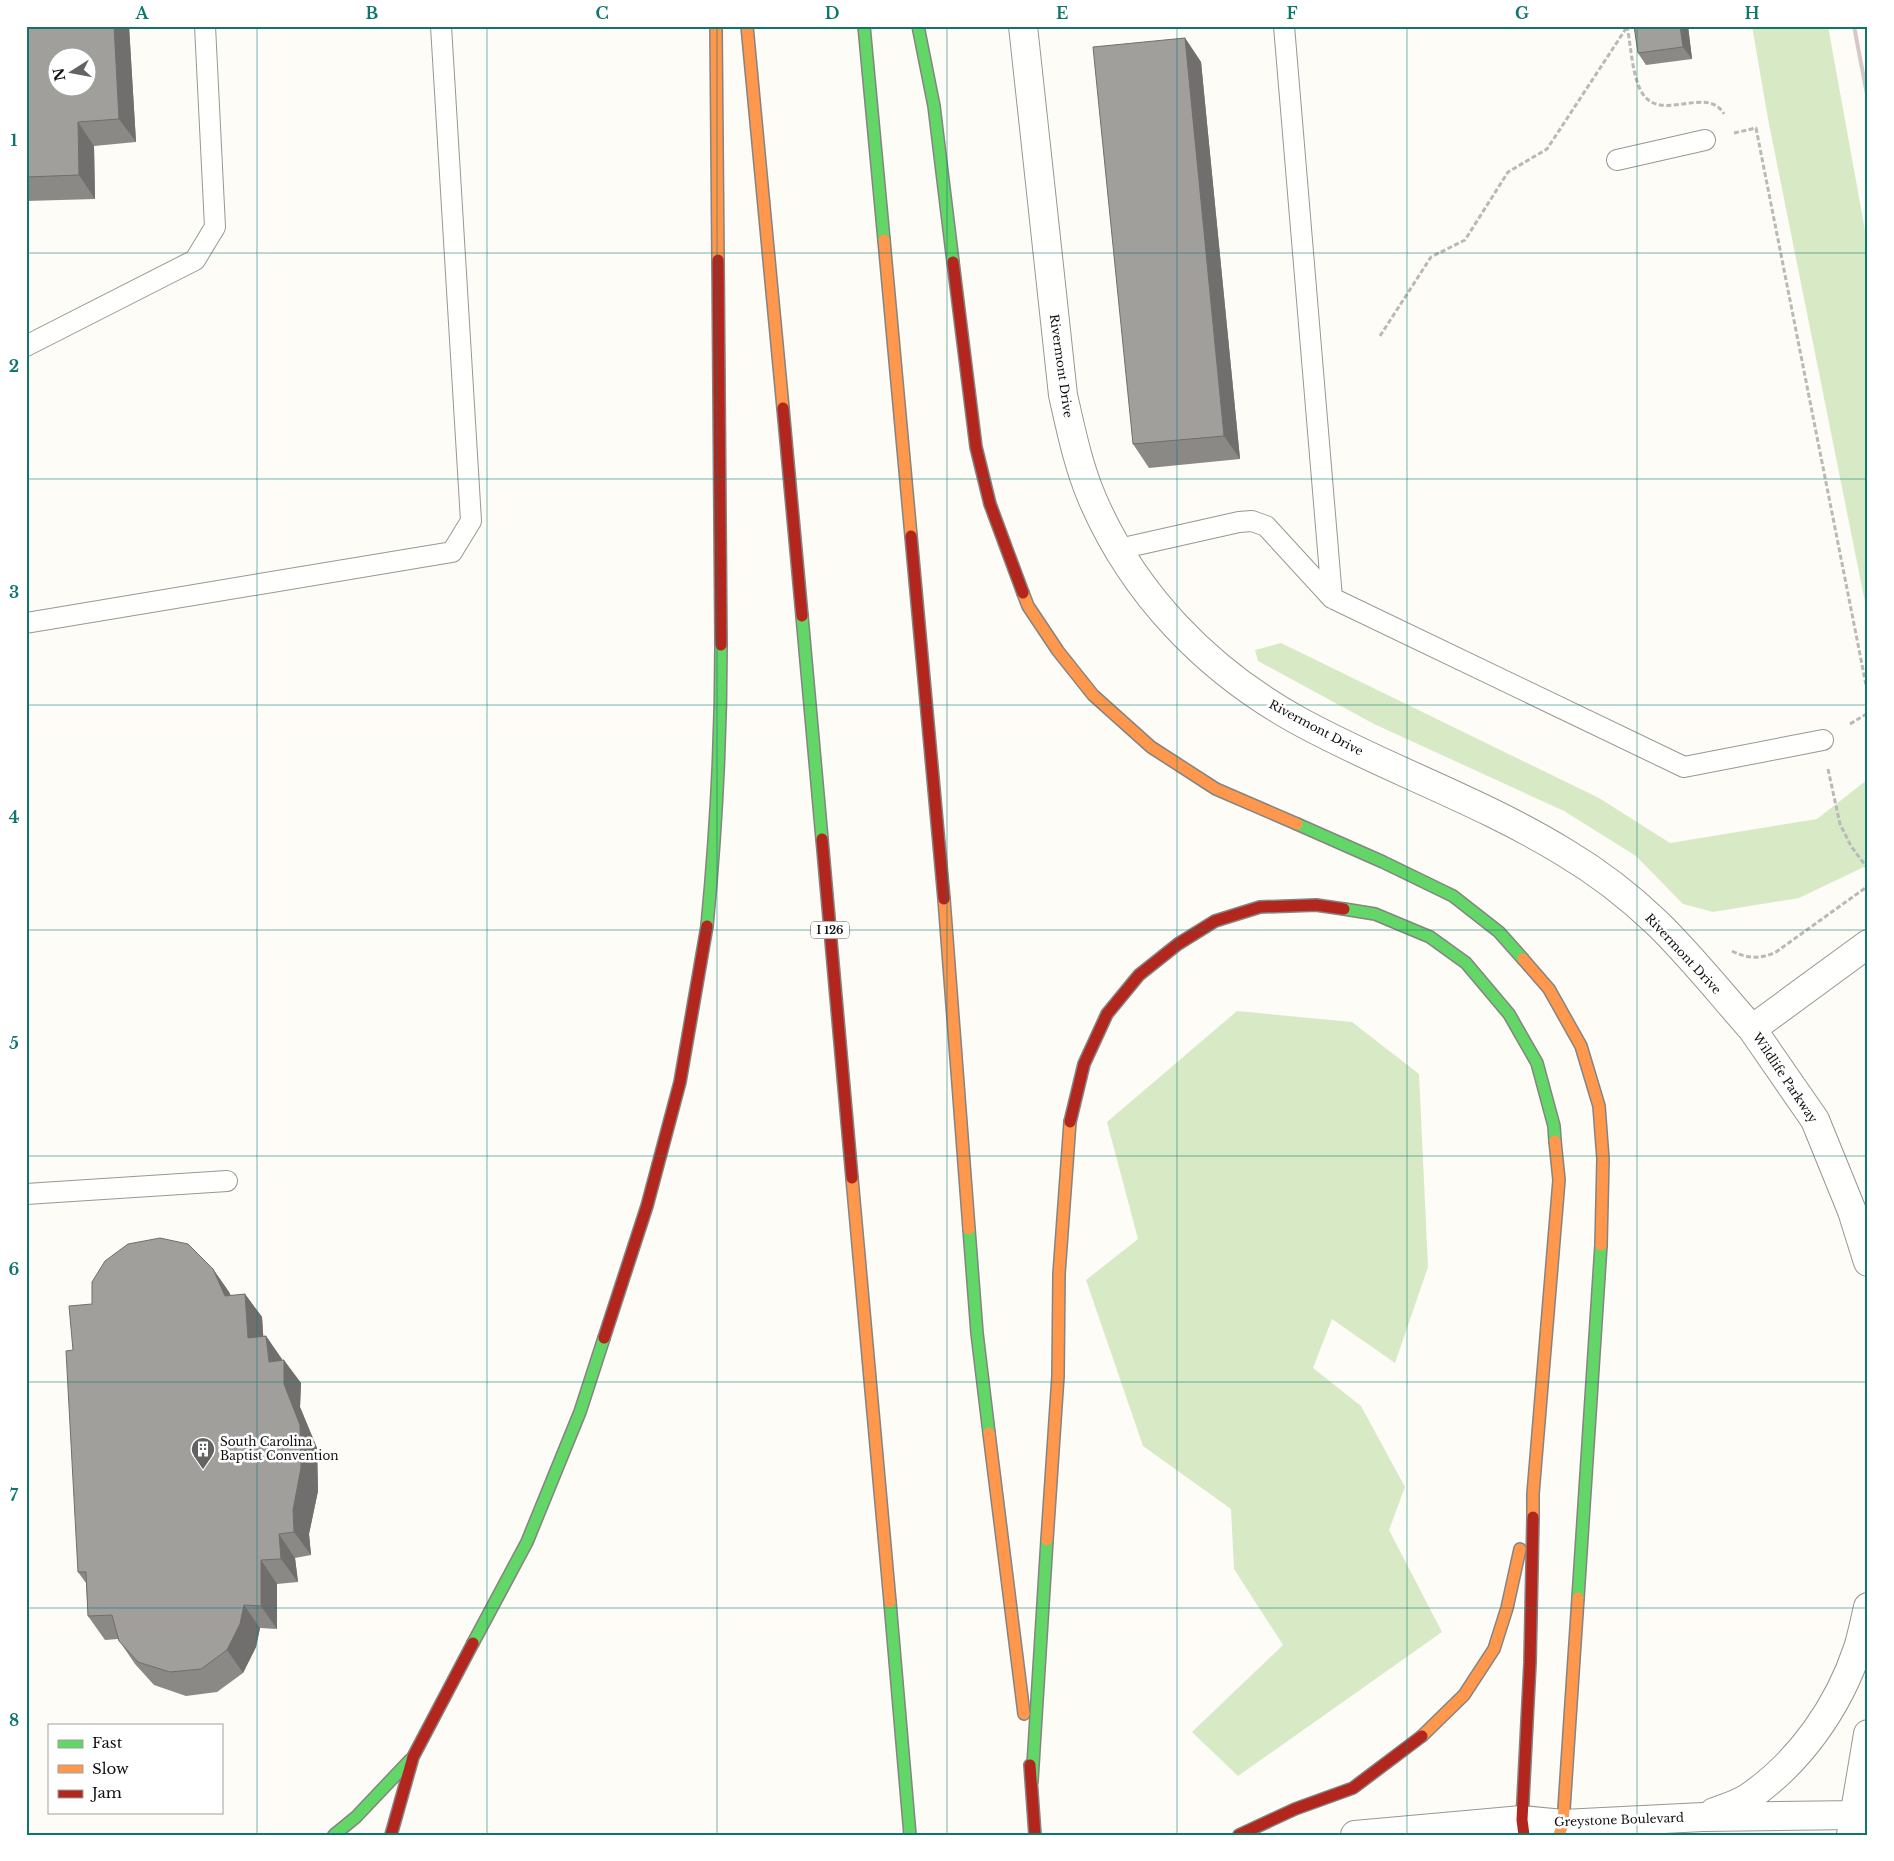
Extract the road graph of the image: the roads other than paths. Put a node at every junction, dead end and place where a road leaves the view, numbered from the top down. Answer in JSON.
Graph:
{"nodes":[{"id":1,"x":205,"y":26,"type":"edge"},
{"id":2,"x":441,"y":26,"type":"edge"},
{"id":3,"x":716,"y":26,"type":"edge"},
{"id":4,"x":747,"y":26,"type":"edge"},
{"id":5,"x":864,"y":26,"type":"edge"},
{"id":6,"x":918,"y":26,"type":"edge"},
{"id":7,"x":1023,"y":26,"type":"edge"},
{"id":8,"x":1284,"y":26,"type":"edge"},
{"id":9,"x":1705,"y":140,"type":"dead end"},
{"id":10,"x":1617,"y":160,"type":"dead end"},
{"id":11,"x":26,"y":346,"type":"edge"},
{"id":12,"x":1119,"y":550,"type":"junction"},
{"id":13,"x":1332,"y":598,"type":"junction"},
{"id":14,"x":26,"y":623,"type":"edge"},
{"id":15,"x":1823,"y":740,"type":"road end"},
{"id":16,"x":1868,"y":944,"type":"edge"},
{"id":17,"x":1752,"y":1029,"type":"junction"},
{"id":18,"x":227,"y":1180,"type":"dead end"},
{"id":19,"x":26,"y":1194,"type":"edge"},
{"id":20,"x":1868,"y":1262,"type":"edge"},
{"id":21,"x":1533,"y":1494,"type":"junction"},
{"id":22,"x":1868,"y":1607,"type":"edge"},
{"id":23,"x":1868,"y":1734,"type":"edge"},
{"id":24,"x":413,"y":1757,"type":"junction"},
{"id":25,"x":1032,"y":1781,"type":"junction"},
{"id":26,"x":1703,"y":1817,"type":"junction"},
{"id":27,"x":1853,"y":1825,"type":"edge"},
{"id":28,"x":1523,"y":1827,"type":"edge"},
{"id":29,"x":1561,"y":1829,"type":"edge"},
{"id":30,"x":334,"y":1835,"type":"edge"},
{"id":31,"x":391,"y":1835,"type":"edge"},
{"id":32,"x":910,"y":1835,"type":"edge"},
{"id":33,"x":1035,"y":1835,"type":"edge"},
{"id":34,"x":1239,"y":1835,"type":"edge"},
{"id":35,"x":1354,"y":1835,"type":"edge"}],
"edges":[{"from":1,"to":11,"type":"lane"},
{"from":2,"to":14,"type":"lane"},
{"from":3,"to":24,"type":"highway"},
{"from":4,"to":32,"type":"highway","number":"I 126"},
{"from":5,"to":25,"type":"highway"},
{"from":6,"to":29,"type":"highway"},
{"from":7,"to":12,"type":"street","name":"Rivermont Drive"},
{"from":8,"to":13,"type":"lane"},
{"from":9,"to":10,"type":"lane"},
{"from":12,"to":13,"type":"lane"},
{"from":12,"to":17,"type":"street","name":"Rivermont Drive"},
{"from":13,"to":15,"type":"lane"},
{"from":16,"to":17,"type":"street","name":"Wildlife Parkway"},
{"from":17,"to":20,"type":"street","name":"Wildlife Parkway"},
{"from":18,"to":19,"type":"lane"},
{"from":21,"to":25,"type":"highway"},
{"from":21,"to":28,"type":"highway"},
{"from":21,"to":34,"type":"highway"},
{"from":22,"to":26,"type":"street"},
{"from":23,"to":27,"type":"street"},
{"from":24,"to":30,"type":"highway"},
{"from":24,"to":31,"type":"highway"},
{"from":25,"to":33,"type":"highway"},
{"from":26,"to":27,"type":"street","name":"Greystone Boulevard"},
{"from":26,"to":29,"type":"street","name":"Greystone Boulevard"},
{"from":28,"to":29,"type":"street","name":"Greystone Boulevard"},
{"from":28,"to":35,"type":"street","name":"Greystone Boulevard"}]}
